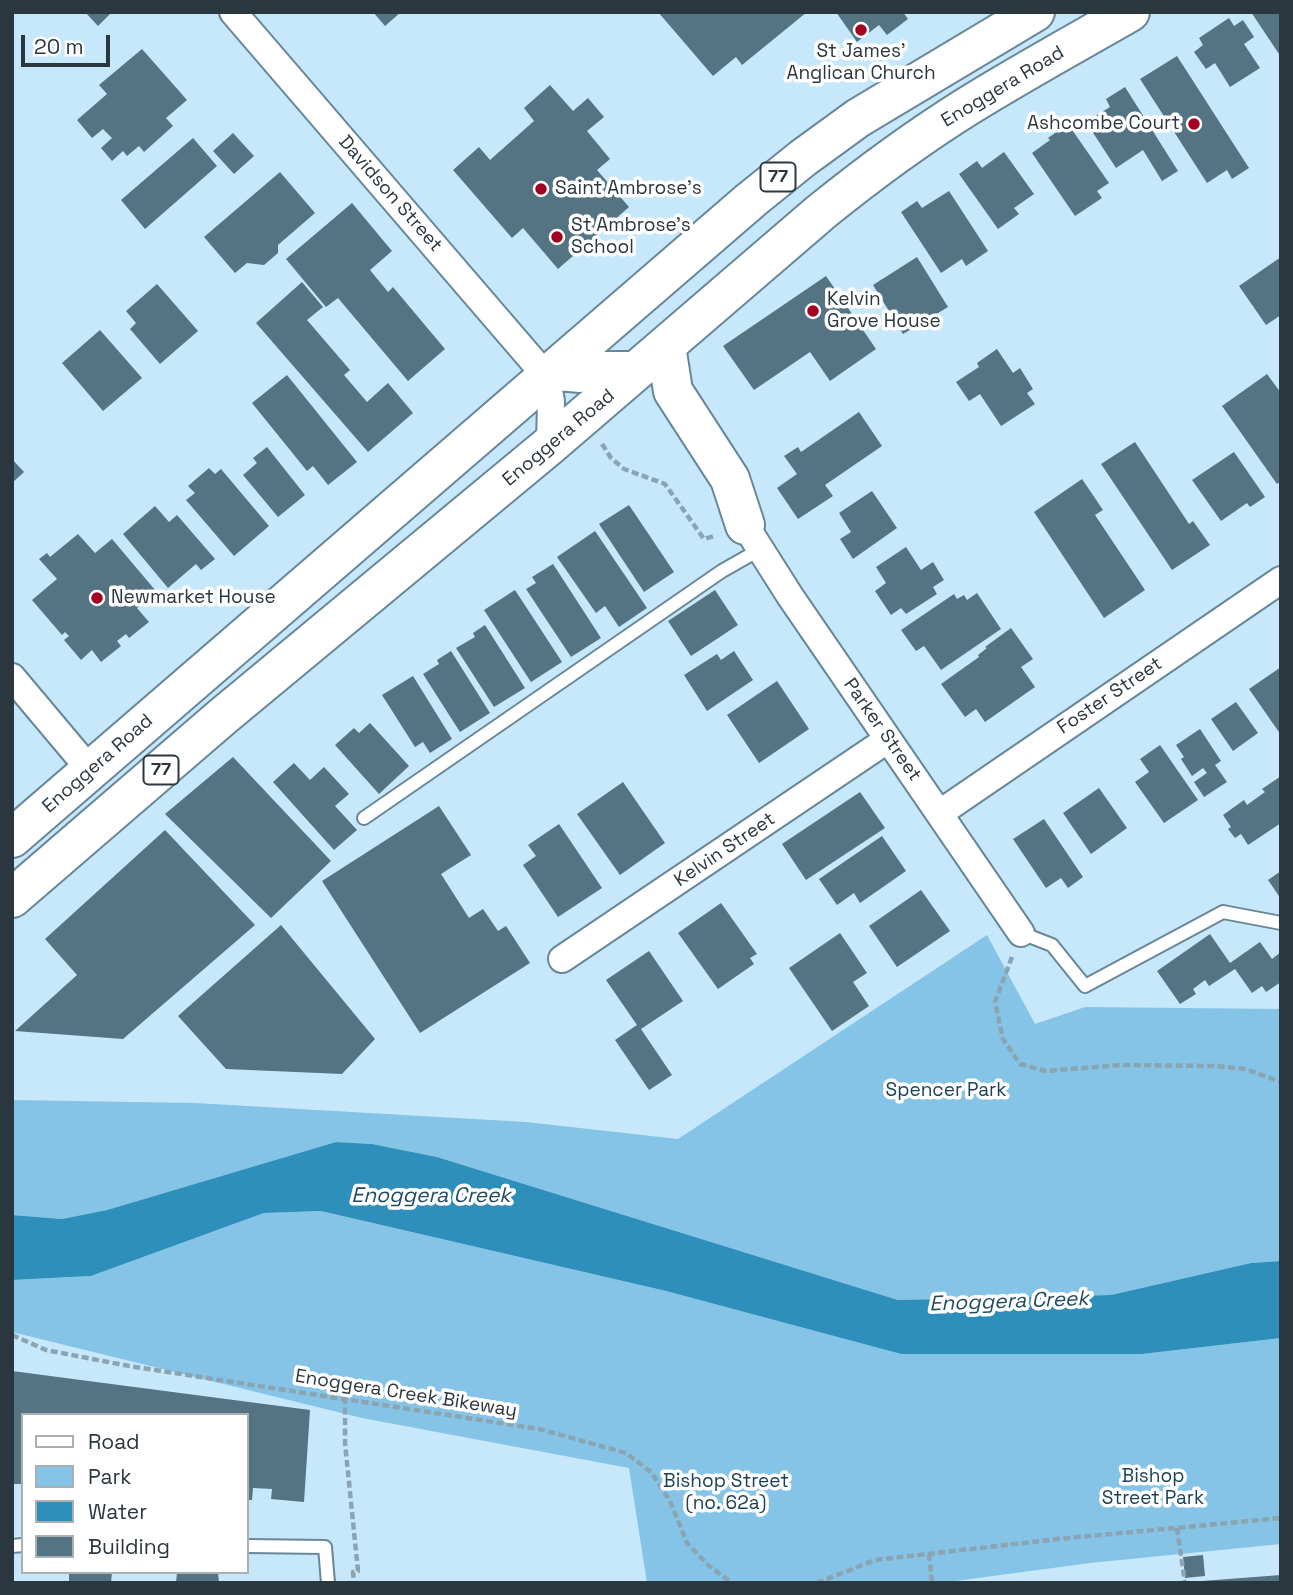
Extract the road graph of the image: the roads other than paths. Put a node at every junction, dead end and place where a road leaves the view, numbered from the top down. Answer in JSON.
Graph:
{"nodes":[{"id":1,"x":233,"y":12,"type":"edge"},
{"id":2,"x":1035,"y":12,"type":"edge"},
{"id":3,"x":1130,"y":12,"type":"edge"},
{"id":4,"x":655,"y":355,"type":"junction"},
{"id":5,"x":546,"y":376,"type":"junction"},
{"id":6,"x":551,"y":445,"type":"junction"},
{"id":7,"x":752,"y":538,"type":"junction"},
{"id":8,"x":1281,"y":580,"type":"edge"},
{"id":9,"x":12,"y":677,"type":"edge"},
{"id":10,"x":887,"y":740,"type":"junction"},
{"id":11,"x":91,"y":771,"type":"junction"},
{"id":12,"x":940,"y":813,"type":"junction"},
{"id":13,"x":364,"y":818,"type":"dead end"},
{"id":14,"x":12,"y":838,"type":"edge"},
{"id":15,"x":12,"y":898,"type":"edge"},
{"id":16,"x":1281,"y":923,"type":"edge"},
{"id":17,"x":1021,"y":933,"type":"joint"},
{"id":18,"x":562,"y":959,"type":"dead end"},
{"id":19,"x":248,"y":1546,"type":"edge"},
{"id":20,"x":328,"y":1583,"type":"edge"}],
"edges":[{"from":1,"to":5,"type":"street","name":"Davidson Street"},
{"from":2,"to":5,"type":"main road","name":"Enoggera Road","number":"77"},
{"from":3,"to":4,"type":"main road","name":"Enoggera Road","number":"77"},
{"from":4,"to":5,"type":"street"},
{"from":4,"to":6,"type":"main road","name":"Enoggera Road","number":"77"},
{"from":4,"to":7,"type":"main road"},
{"from":5,"to":6,"type":"street"},
{"from":5,"to":11,"type":"main road","name":"Enoggera Road","number":"77"},
{"from":6,"to":15,"type":"main road","name":"Enoggera Road","number":"77"},
{"from":7,"to":10,"type":"street","name":"Parker Street"},
{"from":7,"to":13,"type":"lane"},
{"from":8,"to":12,"type":"street","name":"Foster Street"},
{"from":9,"to":11,"type":"street"},
{"from":10,"to":12,"type":"street","name":"Parker Street"},
{"from":10,"to":18,"type":"street","name":"Kelvin Street"},
{"from":11,"to":14,"type":"main road","name":"Enoggera Road","number":"77"},
{"from":12,"to":17,"type":"street","name":"Parker Street"},
{"from":16,"to":17,"type":"lane"},
{"from":19,"to":20,"type":"lane"}]}
